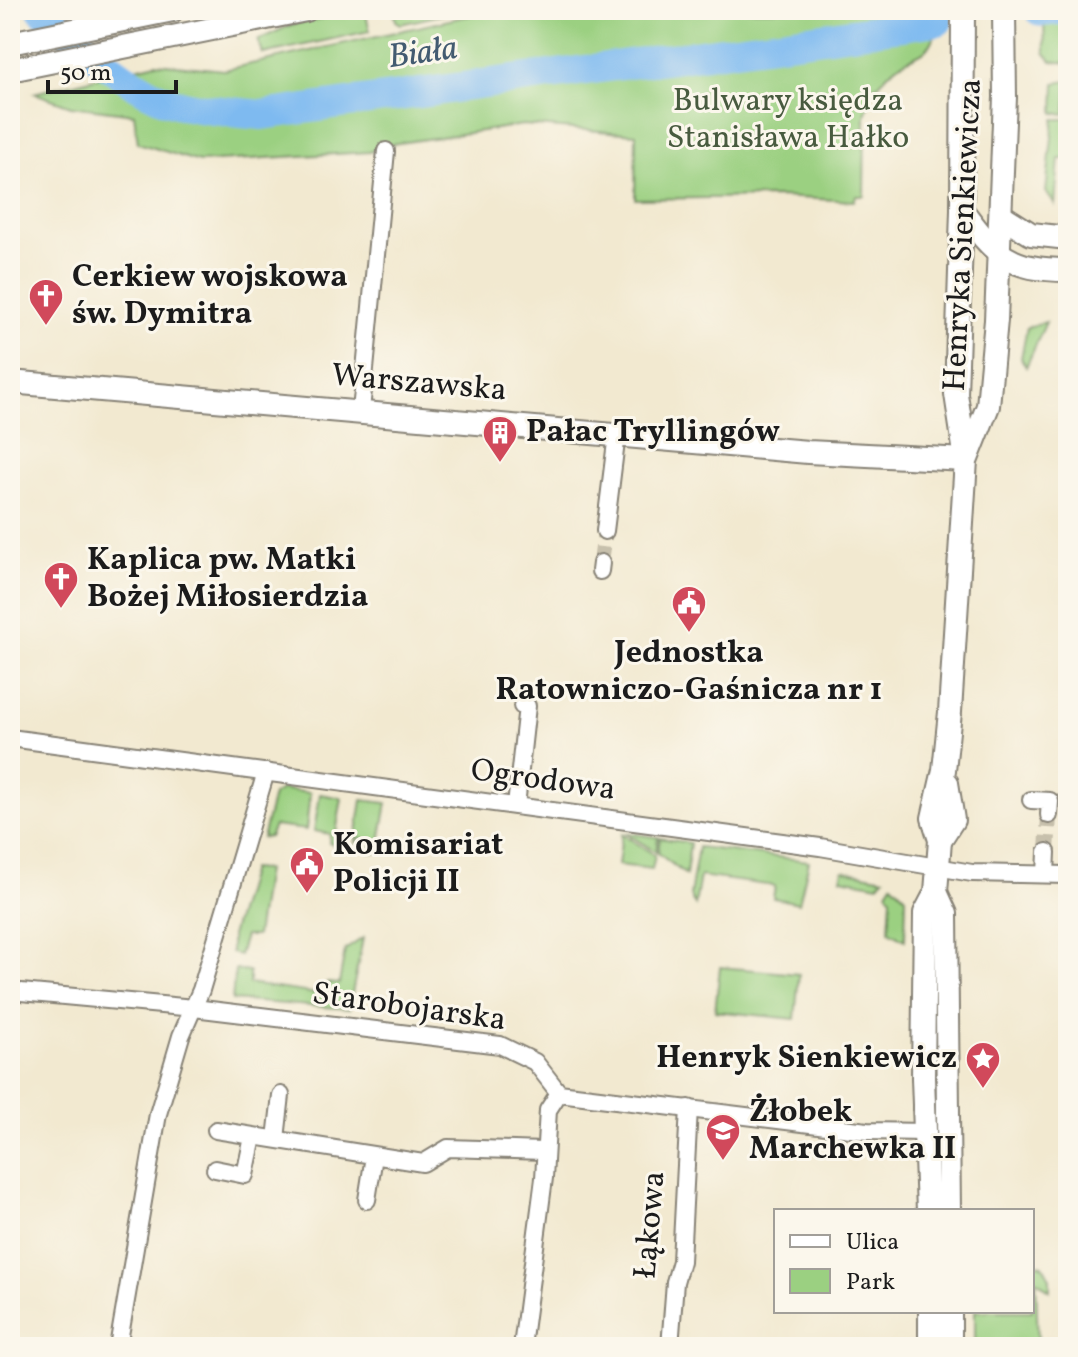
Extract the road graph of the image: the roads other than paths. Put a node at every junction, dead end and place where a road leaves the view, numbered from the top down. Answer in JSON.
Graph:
{"nodes":[{"id":1,"x":173,"y":10,"type":"edge"},
{"id":2,"x":306,"y":10,"type":"edge"},
{"id":3,"x":963,"y":10,"type":"edge"},
{"id":4,"x":1004,"y":21,"type":"edge"},
{"id":5,"x":10,"y":43,"type":"edge"},
{"id":6,"x":10,"y":70,"type":"edge"},
{"id":7,"x":386,"y":151,"type":"dead end"},
{"id":8,"x":962,"y":210,"type":"junction"},
{"id":9,"x":1001,"y":215,"type":"junction"},
{"id":10,"x":1068,"y":238,"type":"edge"},
{"id":11,"x":998,"y":254,"type":"junction"},
{"id":12,"x":1068,"y":270,"type":"edge"},
{"id":13,"x":10,"y":382,"type":"edge"},
{"id":14,"x":361,"y":411,"type":"junction"},
{"id":15,"x":617,"y":434,"type":"junction"},
{"id":16,"x":966,"y":460,"type":"junction"},
{"id":17,"x":605,"y":531,"type":"tunnel mouth"},
{"id":18,"x":522,"y":706,"type":"dead end"},
{"id":19,"x":10,"y":738,"type":"edge"},
{"id":20,"x":266,"y":772,"type":"junction"},
{"id":21,"x":1031,"y":800,"type":"dead end"},
{"id":22,"x":516,"y":806,"type":"junction"},
{"id":23,"x":1049,"y":815,"type":"dead end"},
{"id":24,"x":1047,"y":852,"type":"tunnel mouth"},
{"id":25,"x":938,"y":868,"type":"junction"},
{"id":26,"x":1046,"y":874,"type":"junction"},
{"id":27,"x":1068,"y":875,"type":"edge"},
{"id":28,"x":936,"y":892,"type":"junction"},
{"id":29,"x":10,"y":991,"type":"edge"},
{"id":30,"x":194,"y":1008,"type":"junction"},
{"id":31,"x":559,"y":1093,"type":"junction"},
{"id":32,"x":281,"y":1095,"type":"dead end"},
{"id":33,"x":689,"y":1108,"type":"junction"},
{"id":34,"x":216,"y":1130,"type":"dead end"},
{"id":35,"x":925,"y":1132,"type":"junction"},
{"id":36,"x":253,"y":1137,"type":"junction"},
{"id":37,"x":276,"y":1139,"type":"junction"},
{"id":38,"x":374,"y":1156,"type":"junction"},
{"id":39,"x":543,"y":1158,"type":"junction"},
{"id":40,"x":215,"y":1169,"type":"dead end"},
{"id":41,"x":367,"y":1200,"type":"dead end"},
{"id":42,"x":928,"y":1209,"type":"edge"},
{"id":43,"x":949,"y":1209,"type":"edge"},
{"id":44,"x":930,"y":1313,"type":"edge"},
{"id":45,"x":950,"y":1313,"type":"edge"},
{"id":46,"x":118,"y":1347,"type":"edge"},
{"id":47,"x":522,"y":1347,"type":"edge"},
{"id":48,"x":670,"y":1347,"type":"edge"},
{"id":49,"x":930,"y":1347,"type":"edge"},
{"id":50,"x":950,"y":1347,"type":"edge"}],
"edges":[{"from":1,"to":5,"type":"main road"},
{"from":2,"to":6,"type":"main road"},
{"from":3,"to":8,"type":"main road","name":"Henryka Sienkiewicza"},
{"from":4,"to":9,"type":"main road","name":"Henryka Sienkiewicza"},
{"from":7,"to":14,"type":"street"},
{"from":8,"to":11,"type":"main road"},
{"from":8,"to":16,"type":"main road","name":"Henryka Sienkiewicza"},
{"from":9,"to":10,"type":"main road"},
{"from":9,"to":11,"type":"main road","name":"Henryka Sienkiewicza"},
{"from":11,"to":12,"type":"main road"},
{"from":11,"to":16,"type":"main road","name":"Henryka Sienkiewicza"},
{"from":13,"to":14,"type":"main road","name":"Warszawska"},
{"from":14,"to":15,"type":"main road","name":"Warszawska"},
{"from":15,"to":16,"type":"main road","name":"Warszawska"},
{"from":15,"to":17,"type":"street"},
{"from":16,"to":25,"type":"main road","name":"Henryka Sienkiewicza"},
{"from":18,"to":22,"type":"street"},
{"from":19,"to":20,"type":"street","name":"Ogrodowa"},
{"from":20,"to":22,"type":"street","name":"Ogrodowa"},
{"from":20,"to":30,"type":"street"},
{"from":21,"to":23,"type":"street"},
{"from":22,"to":25,"type":"street","name":"Ogrodowa"},
{"from":24,"to":26,"type":"street"},
{"from":25,"to":26,"type":"street","name":"Ogrodowa"},
{"from":25,"to":28,"type":"main road","name":"Henryka Sienkiewicza"},
{"from":26,"to":27,"type":"street","name":"Ogrodowa"},
{"from":28,"to":35,"type":"main road","name":"Henryka Sienkiewicza"},
{"from":28,"to":43,"type":"main road","name":"Henryka Sienkiewicza"},
{"from":29,"to":30,"type":"street","name":"Starobojarska"},
{"from":30,"to":31,"type":"street","name":"Starobojarska"},
{"from":30,"to":46,"type":"street"},
{"from":31,"to":33,"type":"street"},
{"from":31,"to":39,"type":"street"},
{"from":32,"to":37,"type":"street"},
{"from":33,"to":35,"type":"street"},
{"from":33,"to":48,"type":"street","name":"Łąkowa"},
{"from":34,"to":36,"type":"street"},
{"from":35,"to":42,"type":"main road","name":"Henryka Sienkiewicza"},
{"from":36,"to":37,"type":"street"},
{"from":36,"to":40,"type":"street"},
{"from":37,"to":38,"type":"street"},
{"from":38,"to":39,"type":"street"},
{"from":38,"to":41,"type":"street"},
{"from":39,"to":47,"type":"street"},
{"from":44,"to":49,"type":"main road"},
{"from":45,"to":50,"type":"main road"}]}
